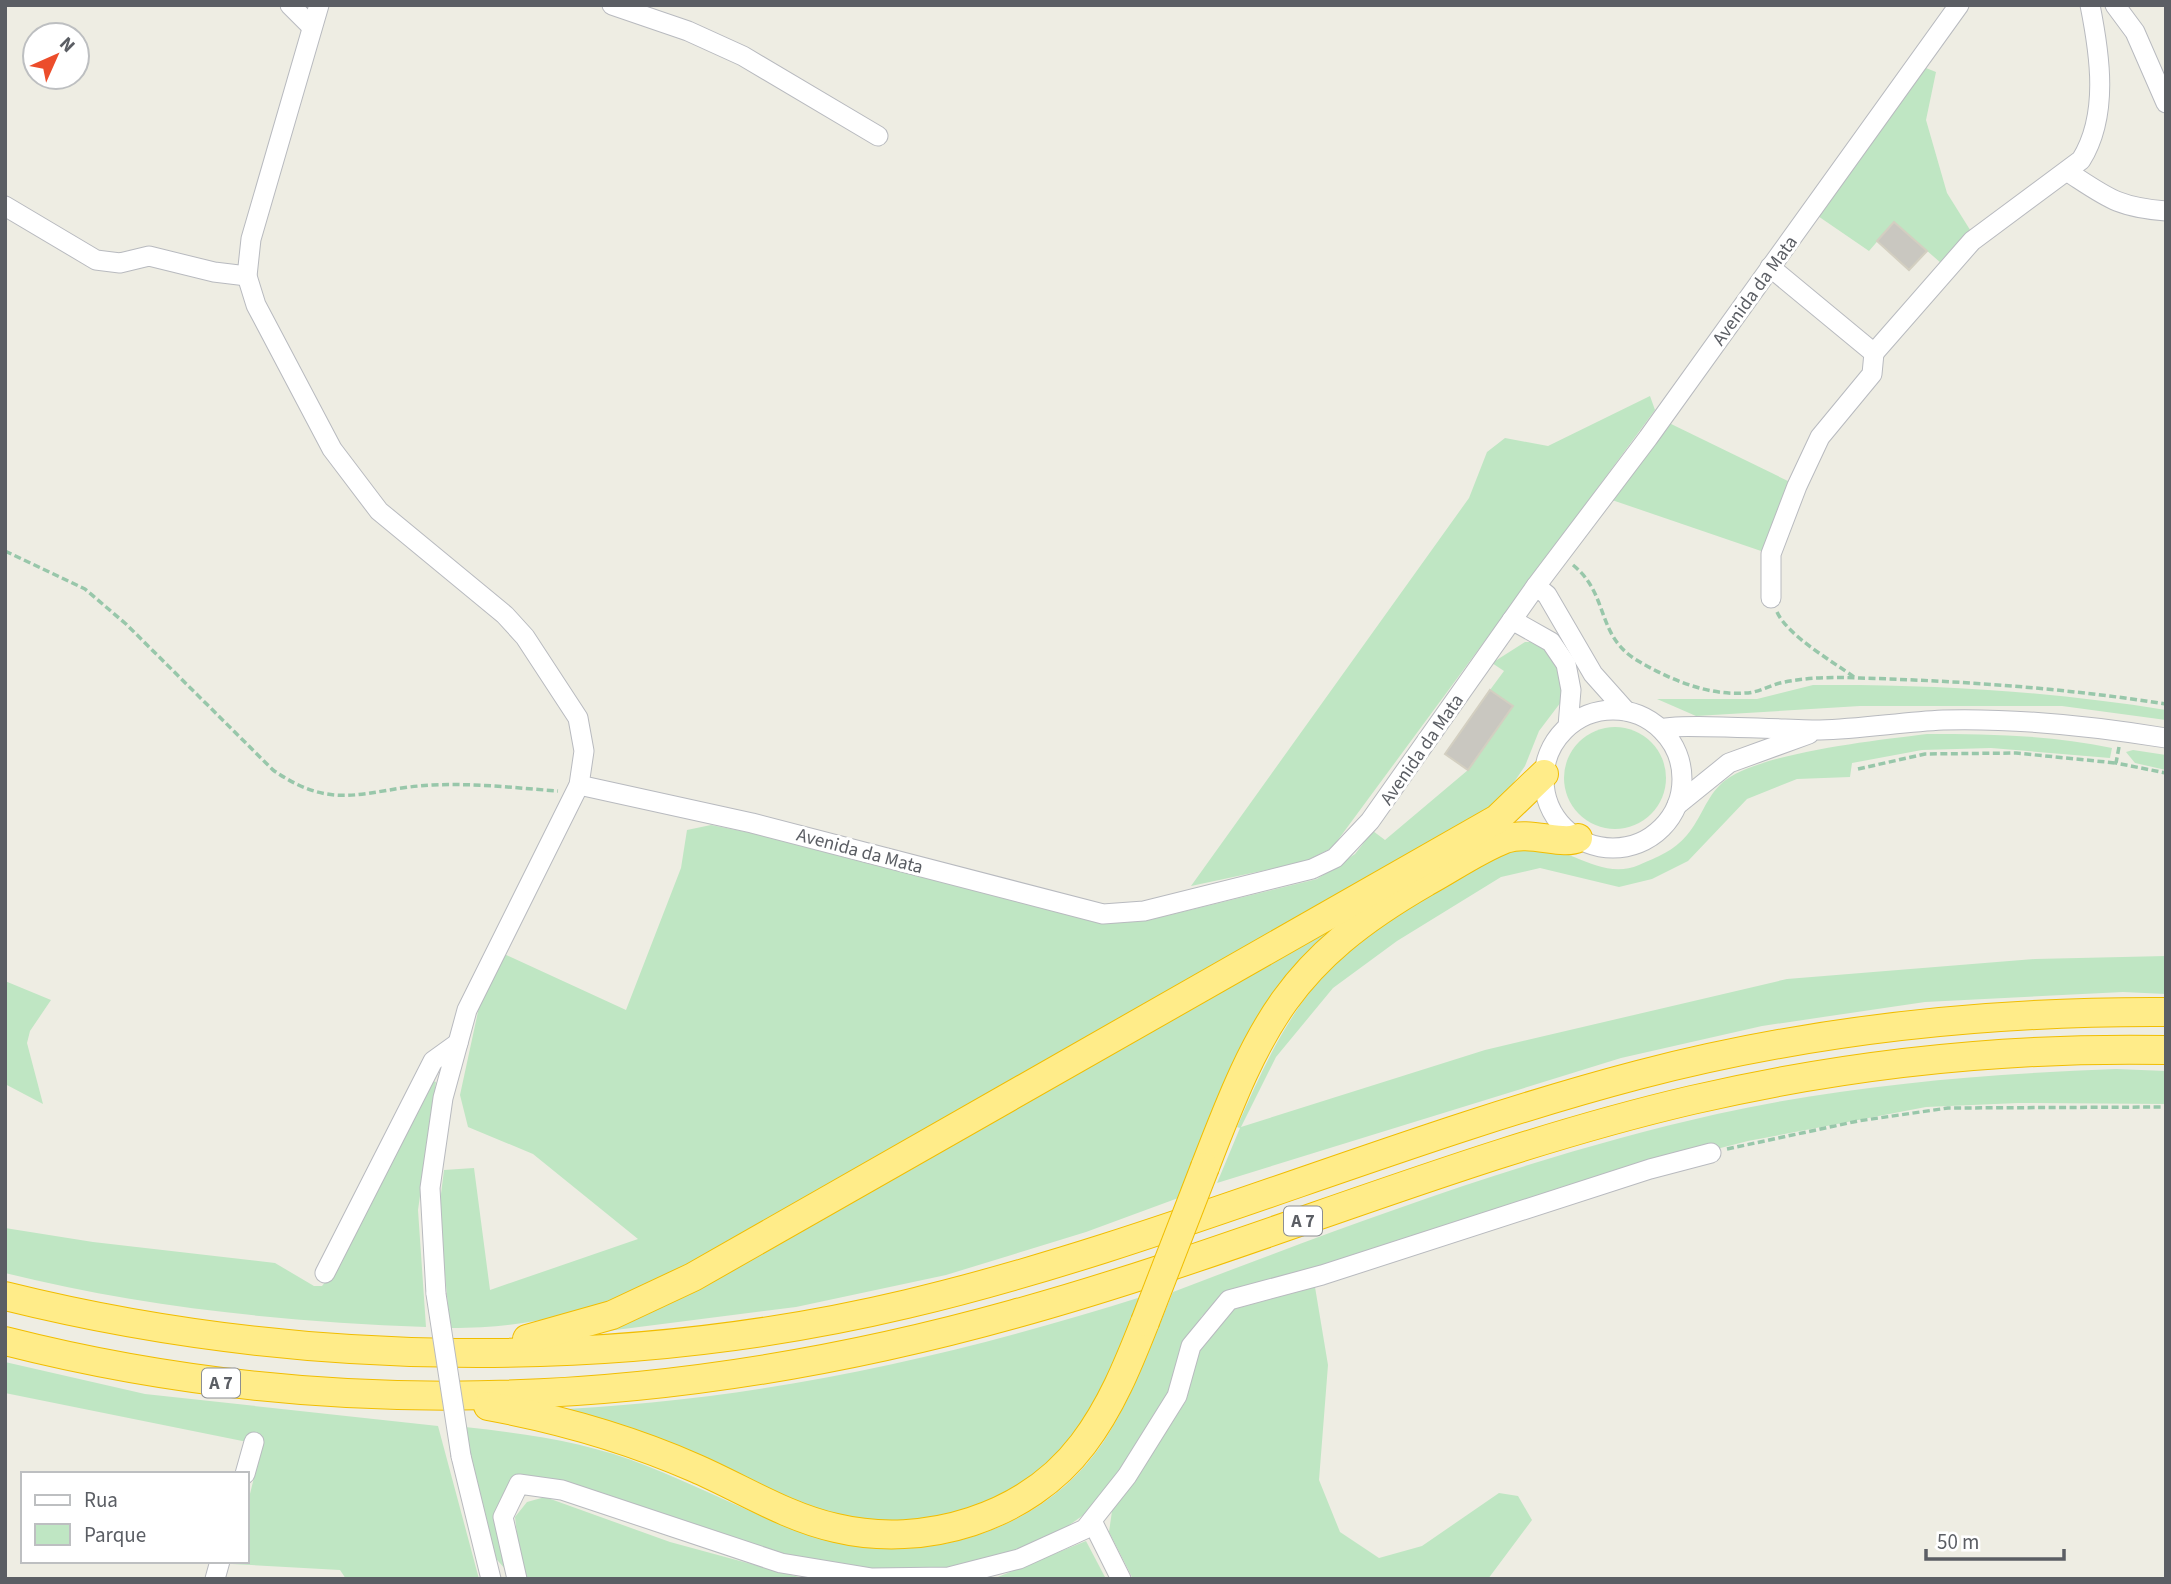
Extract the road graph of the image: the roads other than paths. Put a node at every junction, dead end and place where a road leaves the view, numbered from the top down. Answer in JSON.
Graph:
{"nodes":[{"id":1,"x":290,"y":5,"type":"edge"},
{"id":2,"x":319,"y":5,"type":"edge"},
{"id":3,"x":612,"y":5,"type":"edge"},
{"id":4,"x":1959,"y":5,"type":"edge"},
{"id":5,"x":2090,"y":5,"type":"edge"},
{"id":6,"x":2115,"y":5,"type":"edge"},
{"id":7,"x":312,"y":27,"type":"junction"},
{"id":8,"x":2166,"y":103,"type":"edge"},
{"id":9,"x":878,"y":136,"type":"dead end"},
{"id":10,"x":2068,"y":172,"type":"junction"},
{"id":11,"x":5,"y":206,"type":"edge"},
{"id":12,"x":2166,"y":211,"type":"edge"},
{"id":13,"x":1770,"y":267,"type":"junction"},
{"id":14,"x":247,"y":276,"type":"junction"},
{"id":15,"x":1874,"y":353,"type":"junction"},
{"id":16,"x":1536,"y":586,"type":"junction"},
{"id":17,"x":1771,"y":598,"type":"road end"},
{"id":18,"x":1512,"y":620,"type":"junction"},
{"id":19,"x":1626,"y":711,"type":"junction"},
{"id":20,"x":1568,"y":726,"type":"junction"},
{"id":21,"x":1661,"y":729,"type":"junction"},
{"id":22,"x":1822,"y":730,"type":"junction"},
{"id":23,"x":2166,"y":738,"type":"edge"},
{"id":24,"x":1544,"y":774,"type":"junction"},
{"id":25,"x":577,"y":789,"type":"junction"},
{"id":26,"x":1678,"y":805,"type":"junction"},
{"id":27,"x":1578,"y":838,"type":"junction"},
{"id":28,"x":2166,"y":1012,"type":"edge"},
{"id":29,"x":458,"y":1043,"type":"junction"},
{"id":30,"x":2166,"y":1050,"type":"edge"},
{"id":31,"x":1711,"y":1153,"type":"road end"},
{"id":32,"x":325,"y":1273,"type":"dead end"},
{"id":33,"x":5,"y":1296,"type":"edge"},
{"id":34,"x":5,"y":1341,"type":"edge"},
{"id":35,"x":462,"y":1351,"type":"junction"},
{"id":36,"x":440,"y":1398,"type":"junction"},
{"id":37,"x":254,"y":1442,"type":"dead end"},
{"id":38,"x":246,"y":1472,"type":"edge"},
{"id":39,"x":1092,"y":1521,"type":"junction"},
{"id":40,"x":491,"y":1579,"type":"edge"},
{"id":41,"x":517,"y":1579,"type":"edge"},
{"id":42,"x":1121,"y":1579,"type":"edge"}],
"edges":[{"from":1,"to":7,"type":"street"},
{"from":2,"to":7,"type":"street"},
{"from":3,"to":9,"type":"street"},
{"from":4,"to":13,"type":"street","name":"Avenida da Mata"},
{"from":5,"to":10,"type":"street"},
{"from":6,"to":8,"type":"street"},
{"from":7,"to":14,"type":"street"},
{"from":10,"to":12,"type":"street"},
{"from":10,"to":15,"type":"street"},
{"from":11,"to":14,"type":"street"},
{"from":13,"to":15,"type":"street"},
{"from":13,"to":16,"type":"street","name":"Avenida da Mata"},
{"from":14,"to":25,"type":"street"},
{"from":15,"to":17,"type":"street"},
{"from":16,"to":18,"type":"street","name":"Avenida da Mata"},
{"from":16,"to":19,"type":"street"},
{"from":18,"to":20,"type":"street"},
{"from":18,"to":25,"type":"street","name":"Avenida da Mata"},
{"from":19,"to":20,"type":"street"},
{"from":19,"to":21,"type":"street"},
{"from":20,"to":24,"type":"street"},
{"from":21,"to":22,"type":"street"},
{"from":21,"to":26,"type":"street"},
{"from":22,"to":23,"type":"street"},
{"from":22,"to":26,"type":"street"},
{"from":24,"to":27,"type":"street"},
{"from":24,"to":35,"type":"highway"},
{"from":25,"to":29,"type":"street"},
{"from":26,"to":27,"type":"street"},
{"from":27,"to":36,"type":"highway","bridge":true},
{"from":28,"to":35,"type":"highway","number":"A 7"},
{"from":29,"to":32,"type":"street"},
{"from":29,"to":40,"type":"street","bridge":true},
{"from":30,"to":36,"type":"highway","number":"A 7"},
{"from":31,"to":39,"type":"street"},
{"from":33,"to":35,"type":"highway","number":"A 7"},
{"from":34,"to":36,"type":"highway","number":"A 7"},
{"from":37,"to":38,"type":"street"},
{"from":39,"to":41,"type":"street"},
{"from":39,"to":42,"type":"street"}]}
